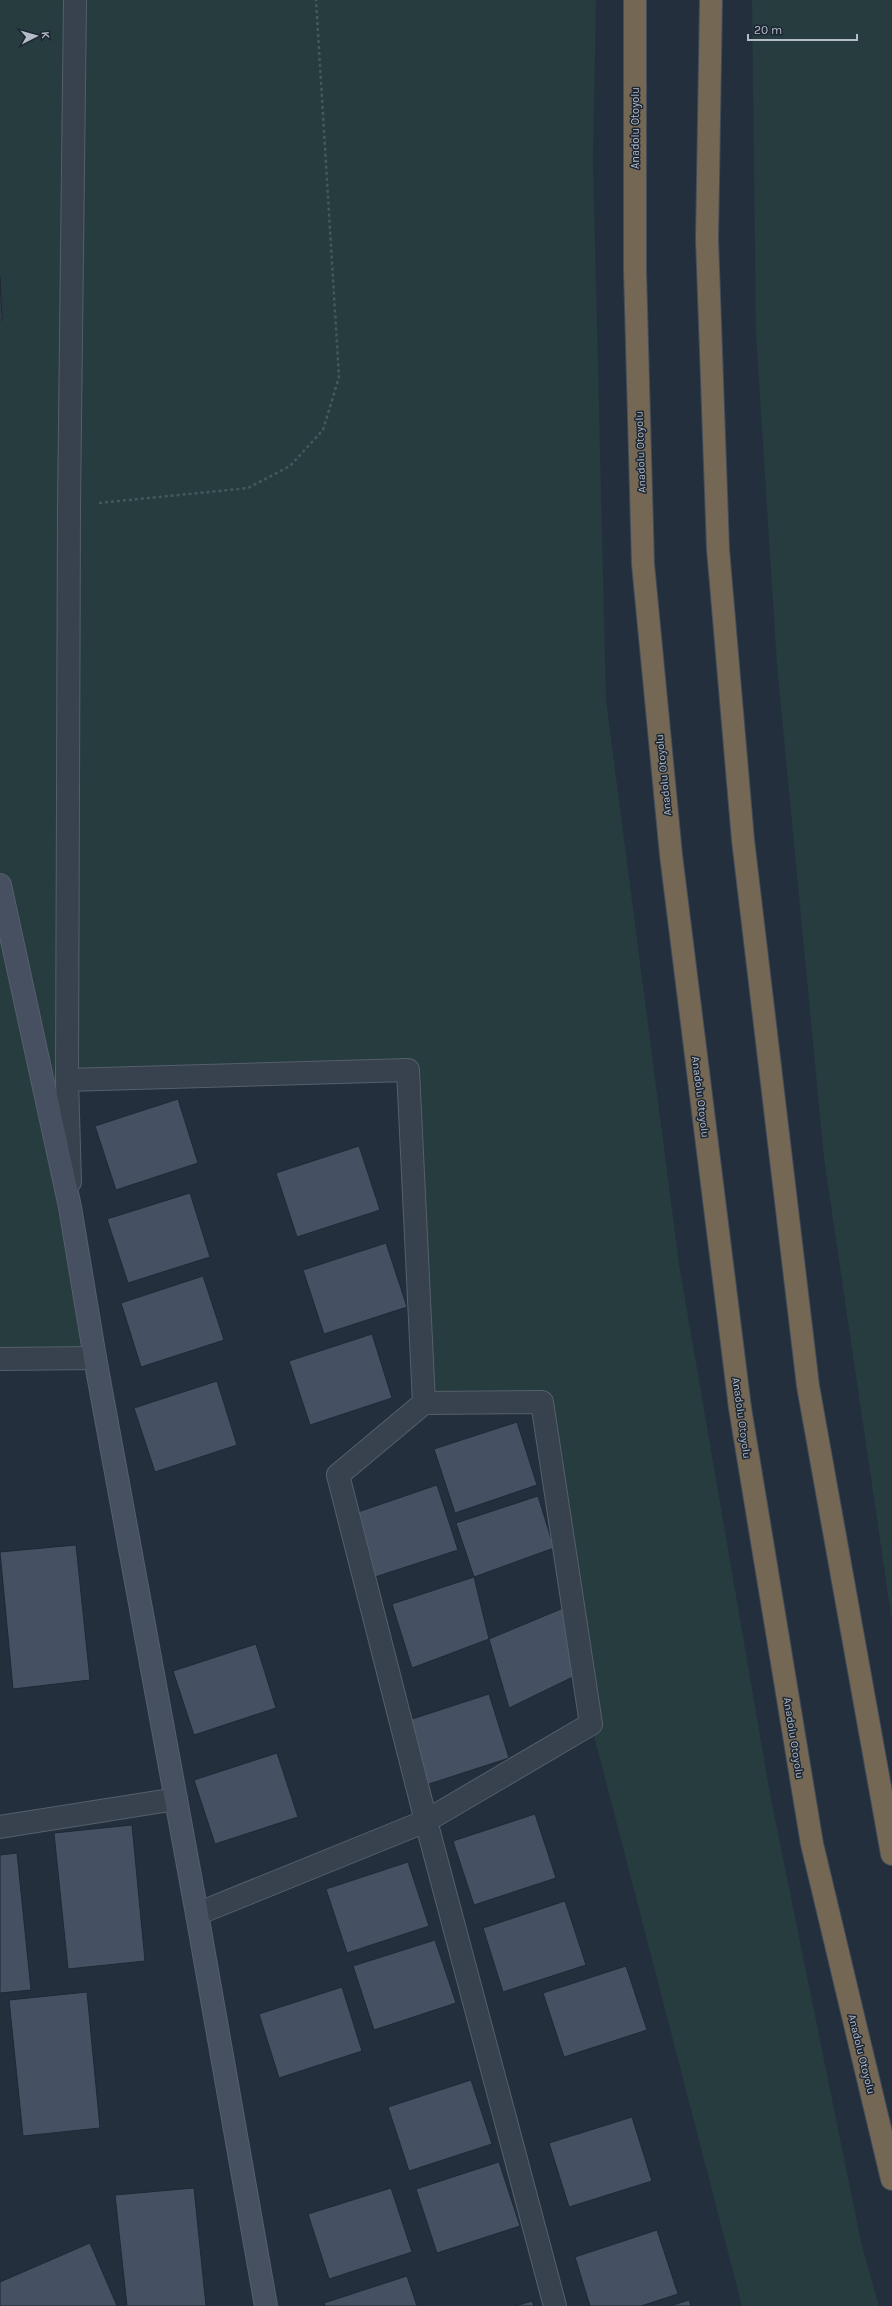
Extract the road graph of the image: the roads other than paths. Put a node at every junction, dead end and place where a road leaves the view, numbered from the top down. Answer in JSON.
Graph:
{"nodes":[{"id":1,"x":75,"y":0,"type":"edge"},
{"id":2,"x":635,"y":0,"type":"edge"},
{"id":3,"x":711,"y":0,"type":"edge"},
{"id":4,"x":0,"y":885,"type":"edge"},
{"id":5,"x":68,"y":1080,"type":"junction"},
{"id":6,"x":70,"y":1207,"type":"junction"},
{"id":7,"x":95,"y":1358,"type":"junction"},
{"id":8,"x":0,"y":1359,"type":"edge"},
{"id":9,"x":424,"y":1404,"type":"junction"},
{"id":10,"x":176,"y":1799,"type":"junction"},
{"id":11,"x":426,"y":1820,"type":"junction"},
{"id":12,"x":0,"y":1827,"type":"edge"},
{"id":13,"x":892,"y":1854,"type":"edge"},
{"id":14,"x":197,"y":1914,"type":"junction"},
{"id":15,"x":892,"y":2179,"type":"edge"},
{"id":16,"x":266,"y":2306,"type":"edge"},
{"id":17,"x":555,"y":2306,"type":"edge"}],
"edges":[{"from":1,"to":5,"type":"street"},
{"from":2,"to":15,"type":"highway","name":"Anadolu Otoyolu"},
{"from":3,"to":13,"type":"highway"},
{"from":4,"to":6,"type":"main road"},
{"from":5,"to":6,"type":"street"},
{"from":5,"to":9,"type":"street"},
{"from":6,"to":7,"type":"main road"},
{"from":7,"to":8,"type":"street"},
{"from":7,"to":10,"type":"main road"},
{"from":9,"to":11,"type":"street"},
{"from":9,"to":11,"type":"street"},
{"from":10,"to":12,"type":"street"},
{"from":10,"to":14,"type":"main road"},
{"from":11,"to":14,"type":"street"},
{"from":11,"to":17,"type":"street"},
{"from":14,"to":16,"type":"main road"}]}
